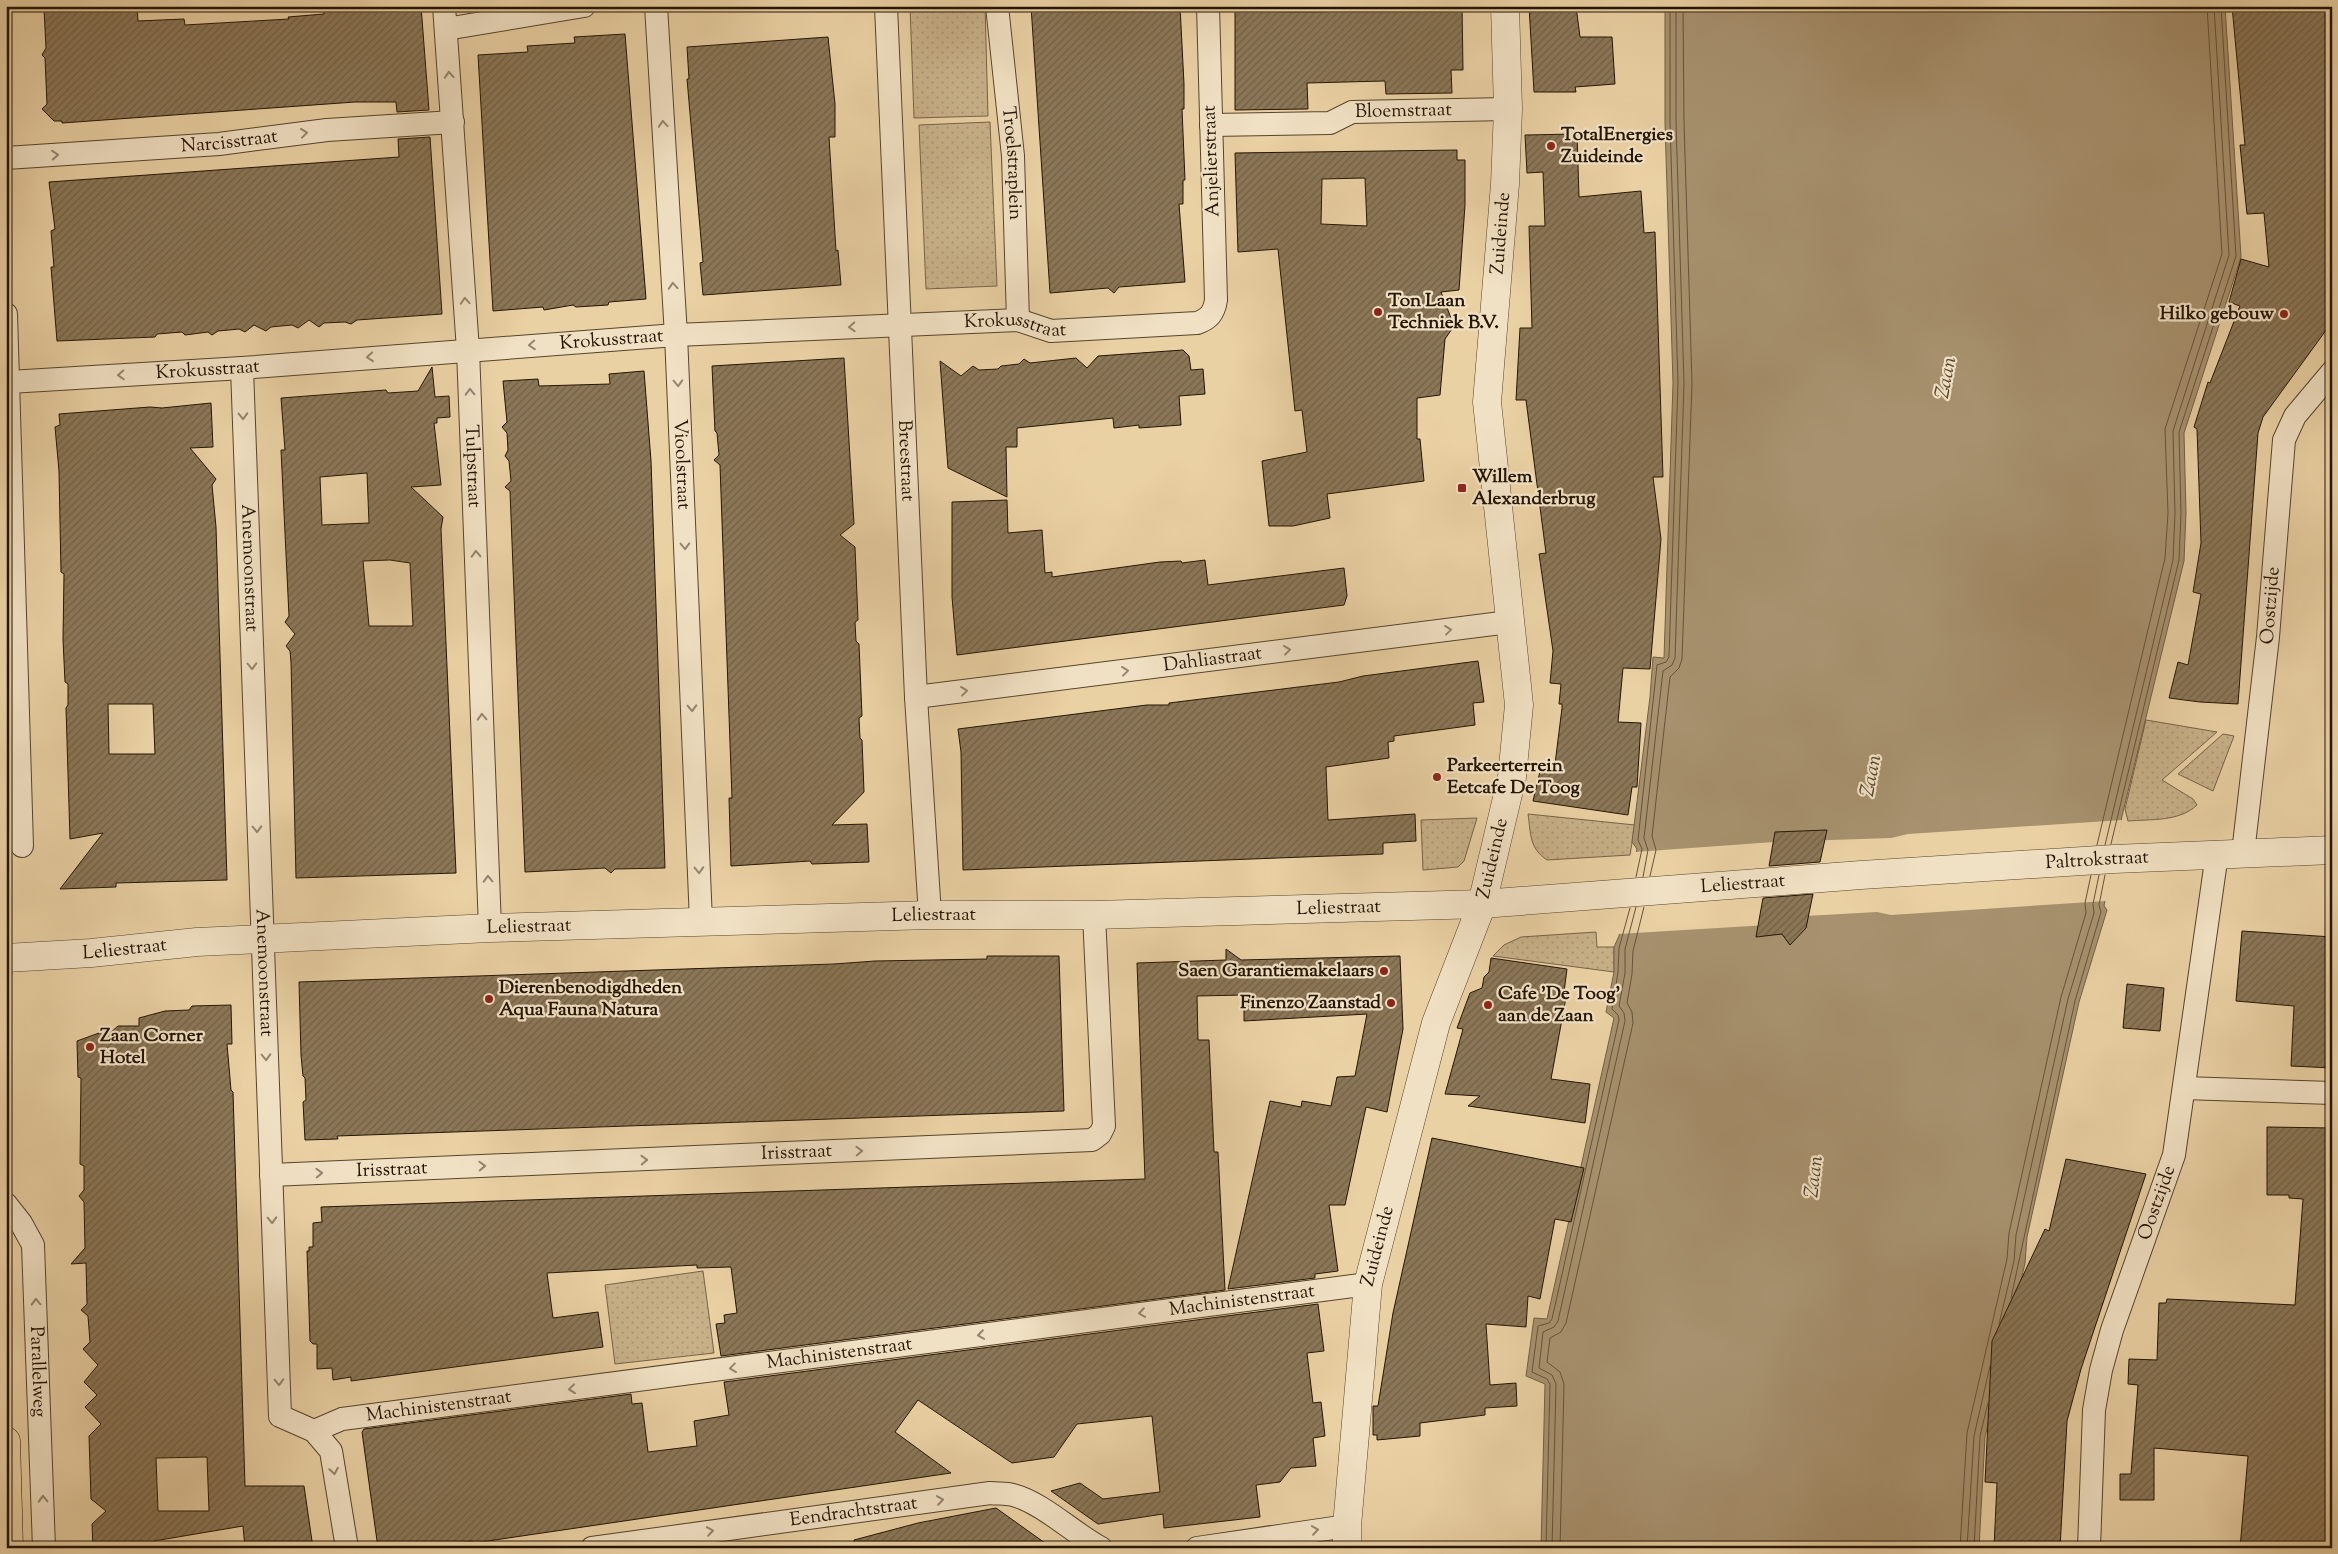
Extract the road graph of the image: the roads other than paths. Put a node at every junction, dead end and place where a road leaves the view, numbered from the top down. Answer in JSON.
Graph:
{"nodes":[{"id":1,"x":444,"y":6,"type":"edge"},
{"id":2,"x":584,"y":6,"type":"edge"},
{"id":3,"x":656,"y":6,"type":"edge"},
{"id":4,"x":886,"y":6,"type":"edge"},
{"id":5,"x":997,"y":6,"type":"edge"},
{"id":6,"x":1208,"y":6,"type":"edge"},
{"id":7,"x":1504,"y":6,"type":"edge"},
{"id":8,"x":446,"y":29,"type":"junction"},
{"id":9,"x":1508,"y":109,"type":"junction"},
{"id":10,"x":453,"y":122,"type":"junction"},
{"id":11,"x":1211,"y":125,"type":"junction"},
{"id":12,"x":6,"y":158,"type":"edge"},
{"id":13,"x":6,"y":314,"type":"edge"},
{"id":14,"x":1211,"y":315,"type":"joint"},
{"id":15,"x":1018,"y":320,"type":"junction"},
{"id":16,"x":901,"y":324,"type":"junction"},
{"id":17,"x":676,"y":335,"type":"junction"},
{"id":18,"x":468,"y":350,"type":"junction"},
{"id":19,"x":242,"y":368,"type":"junction"},
{"id":20,"x":2332,"y":372,"type":"edge"},
{"id":21,"x":9,"y":382,"type":"junction"},
{"id":22,"x":1509,"y":622,"type":"junction"},
{"id":23,"x":916,"y":697,"type":"junction"},
{"id":24,"x":22,"y":846,"type":"dead end"},
{"id":25,"x":2332,"y":850,"type":"edge"},
{"id":26,"x":2230,"y":854,"type":"junction"},
{"id":27,"x":1861,"y":875,"type":"joint"},
{"id":28,"x":1482,"y":904,"type":"junction"},
{"id":29,"x":930,"y":914,"type":"junction"},
{"id":30,"x":1094,"y":915,"type":"junction"},
{"id":31,"x":701,"y":921,"type":"junction"},
{"id":32,"x":490,"y":928,"type":"junction"},
{"id":33,"x":261,"y":938,"type":"junction"},
{"id":34,"x":6,"y":958,"type":"edge"},
{"id":35,"x":2184,"y":1088,"type":"junction"},
{"id":36,"x":2332,"y":1093,"type":"edge"},
{"id":37,"x":270,"y":1175,"type":"junction"},
{"id":38,"x":6,"y":1204,"type":"edge"},
{"id":39,"x":1368,"y":1284,"type":"junction"},
{"id":40,"x":314,"y":1431,"type":"junction"},
{"id":41,"x":6,"y":1441,"type":"edge"},
{"id":42,"x":1347,"y":1537,"type":"edge"},
{"id":43,"x":9,"y":1548,"type":"edge"},
{"id":44,"x":44,"y":1548,"type":"edge"},
{"id":45,"x":347,"y":1548,"type":"edge"},
{"id":46,"x":592,"y":1548,"type":"edge"},
{"id":47,"x":1100,"y":1548,"type":"edge"},
{"id":48,"x":1197,"y":1548,"type":"edge"},
{"id":49,"x":2089,"y":1548,"type":"edge"}],
"edges":[{"from":1,"to":8,"type":"street","name":"Tulpstraat"},
{"from":2,"to":8,"type":"street"},
{"from":17,"to":3,"type":"street","name":"Vioolstraat","one_way":true},
{"from":4,"to":16,"type":"street","name":"Breestraat"},
{"from":5,"to":15,"type":"street","name":"Troelstraplein"},
{"from":6,"to":11,"type":"street","name":"Anjelierstraat"},
{"from":7,"to":9,"type":"street","name":"Zuideinde"},
{"from":10,"to":8,"type":"street","name":"Tulpstraat","one_way":true},
{"from":9,"to":11,"type":"street","name":"Bloemstraat"},
{"from":9,"to":22,"type":"street","name":"Zuideinde"},
{"from":12,"to":10,"type":"street","name":"Narcisstraat","one_way":true},
{"from":18,"to":10,"type":"street","name":"Tulpstraat","one_way":true},
{"from":11,"to":14,"type":"street","name":"Anjelierstraat"},
{"from":13,"to":21,"type":"street"},
{"from":14,"to":15,"type":"street","name":"Krokusstraat"},
{"from":15,"to":16,"type":"street","name":"Krokusstraat"},
{"from":16,"to":17,"type":"street","name":"Krokusstraat","one_way":true},
{"from":16,"to":23,"type":"street","name":"Breestraat"},
{"from":17,"to":18,"type":"street","name":"Krokusstraat","one_way":true},
{"from":17,"to":31,"type":"street","name":"Vioolstraat","one_way":true},
{"from":18,"to":19,"type":"street","name":"Krokusstraat","one_way":true},
{"from":32,"to":18,"type":"street","name":"Tulpstraat","one_way":true},
{"from":19,"to":21,"type":"street","name":"Krokusstraat","one_way":true},
{"from":19,"to":33,"type":"street","name":"Anemoonstraat","one_way":true},
{"from":20,"to":26,"type":"street","name":"Oostzijde"},
{"from":21,"to":24,"type":"street"},
{"from":23,"to":22,"type":"street","name":"Dahliastraat","one_way":true},
{"from":22,"to":28,"type":"street","name":"Zuideinde"},
{"from":23,"to":29,"type":"street","name":"Breestraat"},
{"from":25,"to":26,"type":"street","name":"Paltrokstraat"},
{"from":26,"to":27,"type":"street","name":"Paltrokstraat"},
{"from":26,"to":35,"type":"street","name":"Oostzijde"},
{"from":27,"to":28,"type":"street","name":"Leliestraat"},
{"from":28,"to":30,"type":"street","name":"Leliestraat"},
{"from":28,"to":39,"type":"street","name":"Zuideinde"},
{"from":29,"to":30,"type":"street","name":"Leliestraat"},
{"from":29,"to":31,"type":"street","name":"Leliestraat"},
{"from":37,"to":30,"type":"street","name":"Irisstraat","one_way":true},
{"from":31,"to":32,"type":"street","name":"Leliestraat"},
{"from":32,"to":33,"type":"street","name":"Leliestraat"},
{"from":33,"to":34,"type":"street","name":"Leliestraat"},
{"from":33,"to":37,"type":"street","name":"Anemoonstraat","one_way":true},
{"from":35,"to":36,"type":"street"},
{"from":35,"to":49,"type":"street","name":"Oostzijde"},
{"from":37,"to":40,"type":"street","name":"Anemoonstraat","one_way":true},
{"from":44,"to":38,"type":"street","name":"Parallelweg","one_way":true},
{"from":39,"to":40,"type":"street","name":"Machinistenstraat","one_way":true},
{"from":39,"to":42,"type":"street","name":"Zuideinde"},
{"from":40,"to":45,"type":"street","name":"Anemoonstraat","one_way":true},
{"from":41,"to":43,"type":"main road"},
{"from":48,"to":42,"type":"street","one_way":true},
{"from":46,"to":47,"type":"street","name":"Eendrachtstraat","one_way":true}]}
